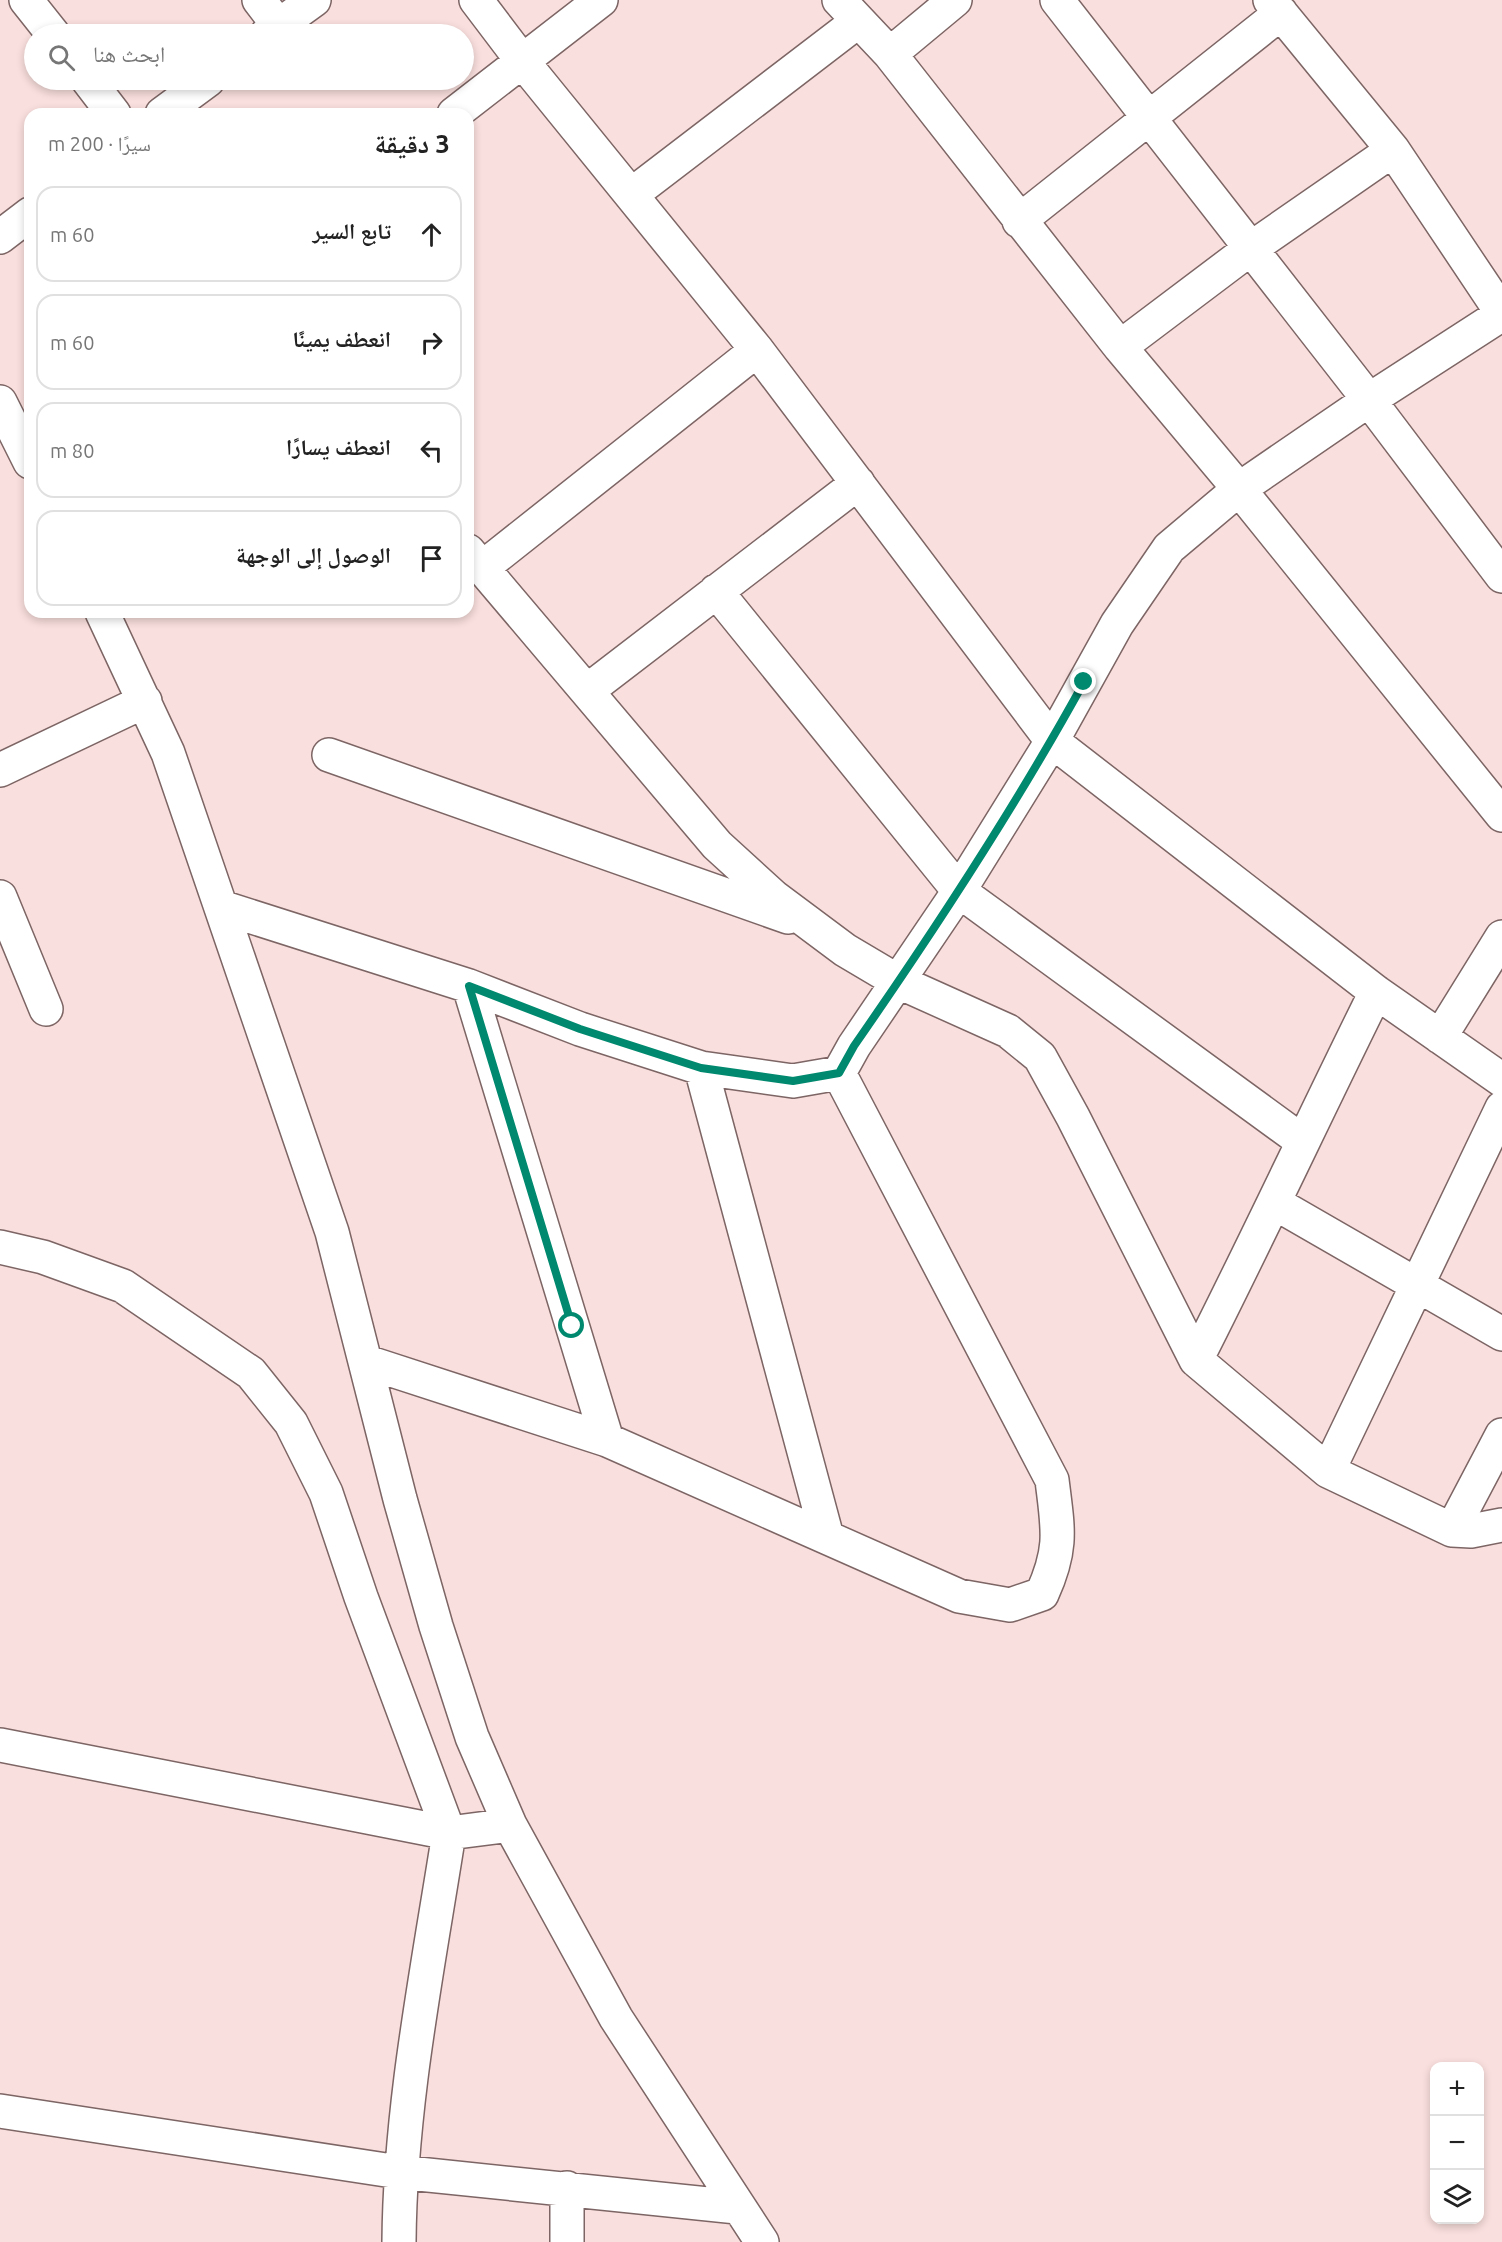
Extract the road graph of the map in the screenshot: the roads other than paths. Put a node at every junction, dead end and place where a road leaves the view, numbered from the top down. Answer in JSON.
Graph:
{"nodes":[{"id":1,"x":26,"y":0,"type":"edge"},
{"id":2,"x":259,"y":0,"type":"edge"},
{"id":3,"x":314,"y":0,"type":"edge"},
{"id":4,"x":476,"y":0,"type":"edge"},
{"id":5,"x":601,"y":0,"type":"edge"},
{"id":6,"x":955,"y":0,"type":"edge"},
{"id":7,"x":1057,"y":0,"type":"edge"},
{"id":8,"x":1275,"y":6,"type":"edge"},
{"id":9,"x":848,"y":11,"type":"edge"},
{"id":10,"x":45,"y":24,"type":"edge"},
{"id":11,"x":270,"y":24,"type":"edge"},
{"id":12,"x":281,"y":24,"type":"edge"},
{"id":13,"x":890,"y":54,"type":"junction"},
{"id":14,"x":523,"y":62,"type":"junction"},
{"id":15,"x":96,"y":90,"type":"edge"},
{"id":16,"x":194,"y":90,"type":"edge"},
{"id":17,"x":109,"y":108,"type":"edge"},
{"id":18,"x":170,"y":108,"type":"edge"},
{"id":19,"x":462,"y":108,"type":"edge"},
{"id":20,"x":1148,"y":119,"type":"junction"},
{"id":21,"x":1393,"y":150,"type":"junction"},
{"id":22,"x":631,"y":195,"type":"junction"},
{"id":23,"x":24,"y":219,"type":"edge"},
{"id":24,"x":1020,"y":220,"type":"junction"},
{"id":25,"x":0,"y":237,"type":"edge"},
{"id":26,"x":1250,"y":249,"type":"junction"},
{"id":27,"x":1502,"y":313,"type":"edge"},
{"id":28,"x":1120,"y":348,"type":"junction"},
{"id":29,"x":757,"y":350,"type":"junction"},
{"id":30,"x":1369,"y":400,"type":"junction"},
{"id":31,"x":0,"y":402,"type":"edge"},
{"id":32,"x":24,"y":444,"type":"edge"},
{"id":33,"x":858,"y":483,"type":"junction"},
{"id":34,"x":1239,"y":489,"type":"junction"},
{"id":35,"x":475,"y":559,"type":"edge"},
{"id":36,"x":1502,"y":576,"type":"edge"},
{"id":37,"x":716,"y":591,"type":"junction"},
{"id":38,"x":105,"y":618,"type":"edge"},
{"id":39,"x":587,"y":691,"type":"junction"},
{"id":40,"x":145,"y":701,"type":"junction"},
{"id":41,"x":1052,"y":741,"type":"junction"},
{"id":42,"x":329,"y":755,"type":"dead end"},
{"id":43,"x":0,"y":769,"type":"edge"},
{"id":44,"x":1502,"y":815,"type":"edge"},
{"id":45,"x":959,"y":891,"type":"junction"},
{"id":46,"x":0,"y":897,"type":"edge"},
{"id":47,"x":221,"y":907,"type":"junction"},
{"id":48,"x":814,"y":926,"type":"junction"},
{"id":49,"x":1502,"y":937,"type":"edge"},
{"id":50,"x":899,"y":982,"type":"junction"},
{"id":51,"x":469,"y":986,"type":"junction"},
{"id":52,"x":1376,"y":992,"type":"junction"},
{"id":53,"x":46,"y":1009,"type":"dead end"},
{"id":54,"x":1440,"y":1036,"type":"junction"},
{"id":55,"x":701,"y":1068,"type":"junction"},
{"id":56,"x":839,"y":1073,"type":"junction"},
{"id":57,"x":1502,"y":1080,"type":"edge"},
{"id":58,"x":1502,"y":1108,"type":"edge"},
{"id":59,"x":1302,"y":1141,"type":"junction"},
{"id":60,"x":1275,"y":1203,"type":"junction"},
{"id":61,"x":0,"y":1247,"type":"edge"},
{"id":62,"x":1418,"y":1287,"type":"junction"},
{"id":63,"x":1502,"y":1334,"type":"edge"},
{"id":64,"x":1196,"y":1360,"type":"junction"},
{"id":65,"x":367,"y":1362,"type":"junction"},
{"id":66,"x":1502,"y":1435,"type":"edge"},
{"id":67,"x":607,"y":1440,"type":"junction"},
{"id":68,"x":1328,"y":1471,"type":"junction"},
{"id":69,"x":1502,"y":1525,"type":"edge"},
{"id":70,"x":1452,"y":1530,"type":"junction"},
{"id":71,"x":826,"y":1537,"type":"junction"},
{"id":72,"x":0,"y":1745,"type":"edge"},
{"id":73,"x":510,"y":1825,"type":"junction"},
{"id":74,"x":449,"y":1833,"type":"junction"},
{"id":75,"x":0,"y":2111,"type":"edge"},
{"id":76,"x":399,"y":2172,"type":"junction"},
{"id":77,"x":567,"y":2188,"type":"junction"},
{"id":78,"x":737,"y":2207,"type":"junction"},
{"id":79,"x":399,"y":2242,"type":"edge"},
{"id":80,"x":567,"y":2242,"type":"edge"},
{"id":81,"x":762,"y":2242,"type":"edge"}],
"edges":[{"from":1,"to":10,"type":"street"},
{"from":2,"to":11,"type":"street"},
{"from":3,"to":12,"type":"street"},
{"from":4,"to":14,"type":"street"},
{"from":5,"to":14,"type":"street"},
{"from":6,"to":13,"type":"street"},
{"from":7,"to":20,"type":"street"},
{"from":8,"to":20,"type":"street"},
{"from":8,"to":21,"type":"street"},
{"from":9,"to":13,"type":"street"},
{"from":9,"to":22,"type":"street"},
{"from":13,"to":24,"type":"street"},
{"from":14,"to":19,"type":"street"},
{"from":14,"to":22,"type":"street"},
{"from":15,"to":17,"type":"street"},
{"from":16,"to":18,"type":"street"},
{"from":20,"to":24,"type":"street"},
{"from":20,"to":26,"type":"street"},
{"from":21,"to":26,"type":"street"},
{"from":21,"to":27,"type":"street"},
{"from":22,"to":29,"type":"street"},
{"from":23,"to":25,"type":"street"},
{"from":24,"to":28,"type":"street"},
{"from":26,"to":28,"type":"street"},
{"from":26,"to":30,"type":"street"},
{"from":27,"to":30,"type":"street"},
{"from":28,"to":34,"type":"street"},
{"from":29,"to":33,"type":"street"},
{"from":29,"to":35,"type":"street"},
{"from":30,"to":34,"type":"street"},
{"from":30,"to":36,"type":"street"},
{"from":31,"to":32,"type":"street"},
{"from":33,"to":37,"type":"street"},
{"from":33,"to":41,"type":"street"},
{"from":34,"to":41,"type":"street"},
{"from":34,"to":44,"type":"street"},
{"from":35,"to":39,"type":"street"},
{"from":37,"to":39,"type":"street"},
{"from":37,"to":45,"type":"street"},
{"from":38,"to":40,"type":"street"},
{"from":39,"to":48,"type":"street"},
{"from":40,"to":43,"type":"street"},
{"from":40,"to":47,"type":"street"},
{"from":41,"to":45,"type":"street"},
{"from":41,"to":52,"type":"street"},
{"from":42,"to":48,"type":"street"},
{"from":45,"to":50,"type":"street"},
{"from":45,"to":59,"type":"street"},
{"from":46,"to":53,"type":"street"},
{"from":47,"to":51,"type":"street"},
{"from":47,"to":65,"type":"street"},
{"from":48,"to":50,"type":"street"},
{"from":49,"to":54,"type":"street"},
{"from":50,"to":56,"type":"street"},
{"from":50,"to":64,"type":"street"},
{"from":51,"to":55,"type":"street"},
{"from":51,"to":67,"type":"street"},
{"from":52,"to":54,"type":"street"},
{"from":52,"to":59,"type":"street"},
{"from":54,"to":57,"type":"street"},
{"from":55,"to":56,"type":"street"},
{"from":55,"to":71,"type":"street"},
{"from":56,"to":71,"type":"street"},
{"from":58,"to":62,"type":"street"},
{"from":59,"to":60,"type":"street"},
{"from":60,"to":62,"type":"street"},
{"from":60,"to":64,"type":"street"},
{"from":61,"to":74,"type":"street"},
{"from":62,"to":63,"type":"street"},
{"from":62,"to":68,"type":"street"},
{"from":64,"to":68,"type":"street"},
{"from":65,"to":67,"type":"street"},
{"from":65,"to":73,"type":"street"},
{"from":66,"to":70,"type":"street"},
{"from":67,"to":71,"type":"street"},
{"from":68,"to":70,"type":"street"},
{"from":69,"to":70,"type":"street"},
{"from":72,"to":74,"type":"street"},
{"from":73,"to":74,"type":"street"},
{"from":73,"to":78,"type":"street"},
{"from":74,"to":76,"type":"street"},
{"from":75,"to":76,"type":"street"},
{"from":76,"to":77,"type":"street"},
{"from":76,"to":79,"type":"street"},
{"from":77,"to":78,"type":"street"},
{"from":77,"to":80,"type":"street"},
{"from":78,"to":81,"type":"street"}]}
